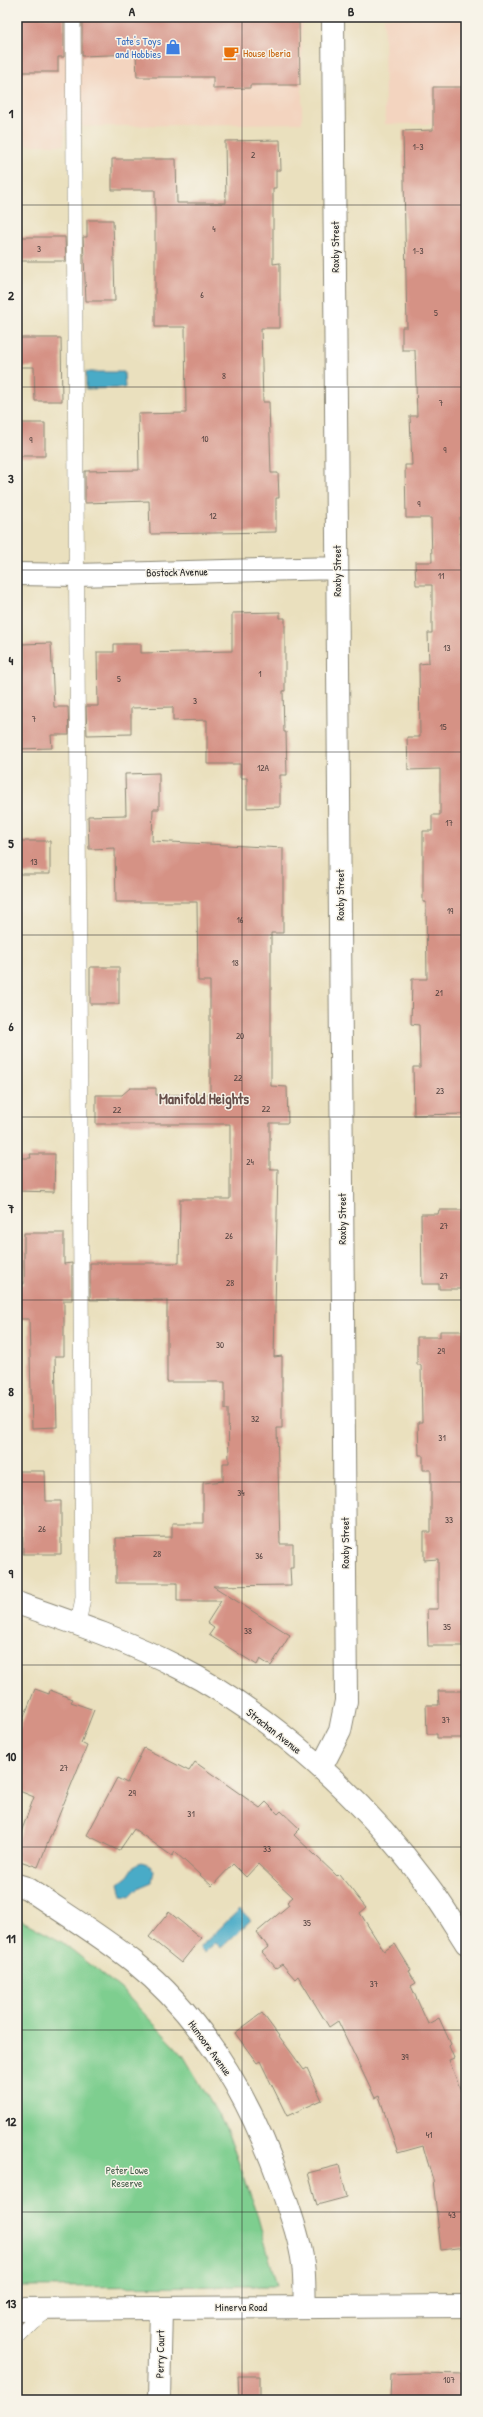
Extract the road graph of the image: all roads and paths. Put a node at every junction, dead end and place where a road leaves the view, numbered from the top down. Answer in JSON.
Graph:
{"nodes":[{"id":1,"x":74,"y":17,"type":"edge"},
{"id":2,"x":333,"y":17,"type":"edge"},
{"id":3,"x":337,"y":568,"type":"junction"},
{"id":4,"x":17,"y":574,"type":"edge"},
{"id":5,"x":77,"y":575,"type":"junction"},
{"id":6,"x":17,"y":1603,"type":"edge"},
{"id":7,"x":78,"y":1624,"type":"junction"},
{"id":8,"x":320,"y":1768,"type":"junction"},
{"id":9,"x":17,"y":1885,"type":"edge"},
{"id":10,"x":466,"y":1943,"type":"edge"},
{"id":11,"x":466,"y":2306,"type":"edge"},
{"id":12,"x":304,"y":2307,"type":"junction"},
{"id":13,"x":161,"y":2308,"type":"junction"},
{"id":14,"x":17,"y":2309,"type":"edge"},
{"id":15,"x":50,"y":2309,"type":"junction"},
{"id":16,"x":17,"y":2337,"type":"edge"},
{"id":17,"x":159,"y":2400,"type":"edge"}],
"edges":[{"from":1,"to":5,"type":"lane"},
{"from":2,"to":3,"type":"street","name":"Roxby Street"},
{"from":3,"to":5,"type":"street","name":"Bostock Avenue"},
{"from":3,"to":8,"type":"street","name":"Roxby Street"},
{"from":4,"to":5,"type":"street","name":"Bostock Avenue"},
{"from":5,"to":7,"type":"lane"},
{"from":6,"to":7,"type":"street","name":"Strachan Avenue"},
{"from":7,"to":8,"type":"street","name":"Strachan Avenue"},
{"from":8,"to":10,"type":"street","name":"Strachan Avenue"},
{"from":9,"to":12,"type":"street","name":"Humoore Avenue"},
{"from":11,"to":12,"type":"street","name":"Minerva Road"},
{"from":12,"to":13,"type":"street","name":"Minerva Road"},
{"from":13,"to":15,"type":"street","name":"Minerva Road"},
{"from":13,"to":17,"type":"street","name":"Perry Court"},
{"from":14,"to":15,"type":"street","name":"Minerva Road"},
{"from":15,"to":16,"type":"lane"}]}
